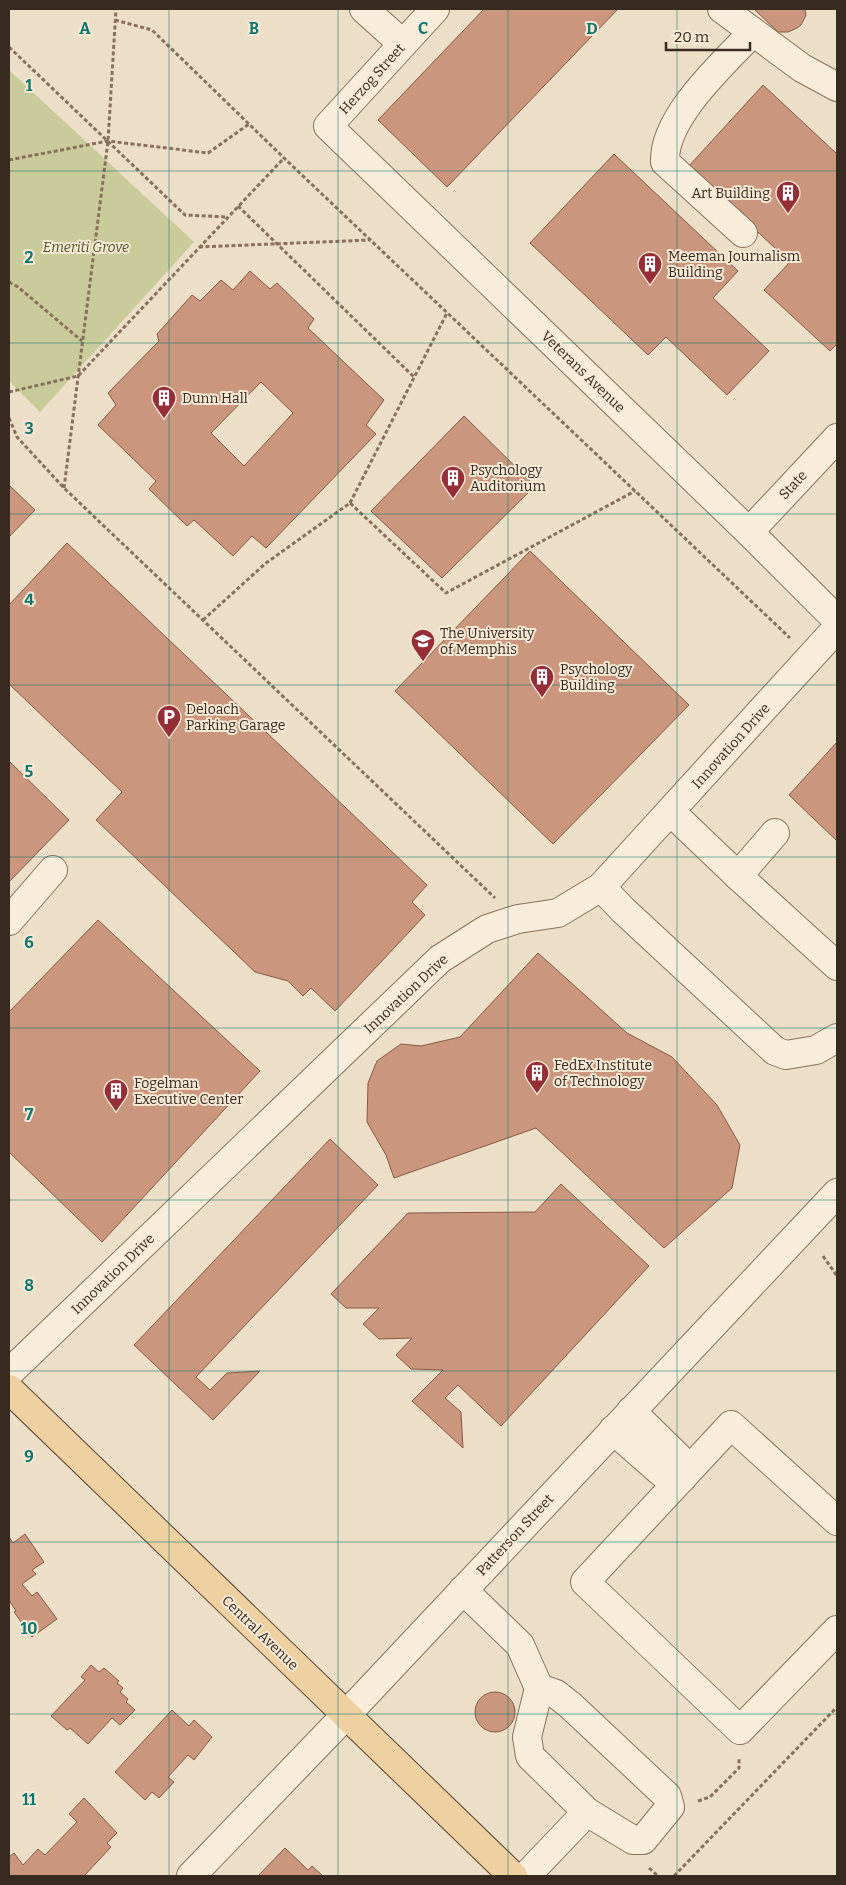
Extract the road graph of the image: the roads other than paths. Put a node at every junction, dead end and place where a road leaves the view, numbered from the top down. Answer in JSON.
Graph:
{"nodes":[{"id":1,"x":364,"y":9,"type":"edge"},
{"id":2,"x":436,"y":9,"type":"edge"},
{"id":3,"x":722,"y":9,"type":"edge"},
{"id":4,"x":753,"y":32,"type":"junction"},
{"id":5,"x":403,"y":44,"type":"junction"},
{"id":6,"x":837,"y":87,"type":"edge"},
{"id":7,"x":328,"y":126,"type":"joint"},
{"id":8,"x":743,"y":233,"type":"dead end"},
{"id":9,"x":837,"y":438,"type":"edge"},
{"id":10,"x":749,"y":532,"type":"junction"},
{"id":11,"x":837,"y":620,"type":"edge"},
{"id":12,"x":837,"y":628,"type":"edge"},
{"id":13,"x":671,"y":812,"type":"junction"},
{"id":14,"x":775,"y":833,"type":"dead end"},
{"id":15,"x":53,"y":870,"type":"dead end"},
{"id":16,"x":738,"y":876,"type":"junction"},
{"id":17,"x":602,"y":887,"type":"junction"},
{"id":18,"x":9,"y":921,"type":"edge"},
{"id":19,"x":837,"y":966,"type":"edge"},
{"id":20,"x":837,"y":1038,"type":"edge"},
{"id":21,"x":837,"y":1193,"type":"edge"},
{"id":22,"x":9,"y":1373,"type":"edge"},
{"id":23,"x":9,"y":1388,"type":"edge"},
{"id":24,"x":622,"y":1421,"type":"junction"},
{"id":25,"x":682,"y":1478,"type":"junction"},
{"id":26,"x":837,"y":1521,"type":"edge"},
{"id":27,"x":463,"y":1590,"type":"junction"},
{"id":28,"x":837,"y":1630,"type":"edge"},
{"id":29,"x":539,"y":1688,"type":"junction"},
{"id":30,"x":345,"y":1716,"type":"junction"},
{"id":31,"x":587,"y":1812,"type":"junction"},
{"id":32,"x":191,"y":1876,"type":"edge"},
{"id":33,"x":513,"y":1876,"type":"edge"},
{"id":34,"x":526,"y":1876,"type":"edge"}],
"edges":[{"from":1,"to":5,"type":"street"},
{"from":2,"to":5,"type":"street","name":"Herzog Street"},
{"from":3,"to":4,"type":"street"},
{"from":4,"to":6,"type":"street"},
{"from":4,"to":8,"type":"street"},
{"from":5,"to":7,"type":"street","name":"Herzog Street"},
{"from":7,"to":10,"type":"street","name":"Veterans Avenue"},
{"from":9,"to":10,"type":"street","name":"State"},
{"from":10,"to":11,"type":"street","name":"Veterans Avenue"},
{"from":12,"to":13,"type":"street","name":"Innovation Drive"},
{"from":13,"to":16,"type":"street"},
{"from":13,"to":17,"type":"street","name":"Innovation Drive"},
{"from":14,"to":16,"type":"street"},
{"from":15,"to":18,"type":"street"},
{"from":16,"to":19,"type":"street"},
{"from":17,"to":20,"type":"street"},
{"from":17,"to":22,"type":"street","name":"Innovation Drive"},
{"from":21,"to":24,"type":"street","name":"Patterson Street"},
{"from":23,"to":30,"type":"main road","name":"Central Avenue"},
{"from":24,"to":25,"type":"street"},
{"from":24,"to":27,"type":"street","name":"Patterson Street"},
{"from":25,"to":26,"type":"street"},
{"from":25,"to":28,"type":"street"},
{"from":27,"to":29,"type":"street"},
{"from":27,"to":30,"type":"street","name":"Patterson Street"},
{"from":29,"to":31,"type":"street"},
{"from":29,"to":31,"type":"street"},
{"from":30,"to":32,"type":"street","name":"Patterson Street"},
{"from":30,"to":33,"type":"main road","name":"Central Avenue"},
{"from":31,"to":34,"type":"street"}]}
